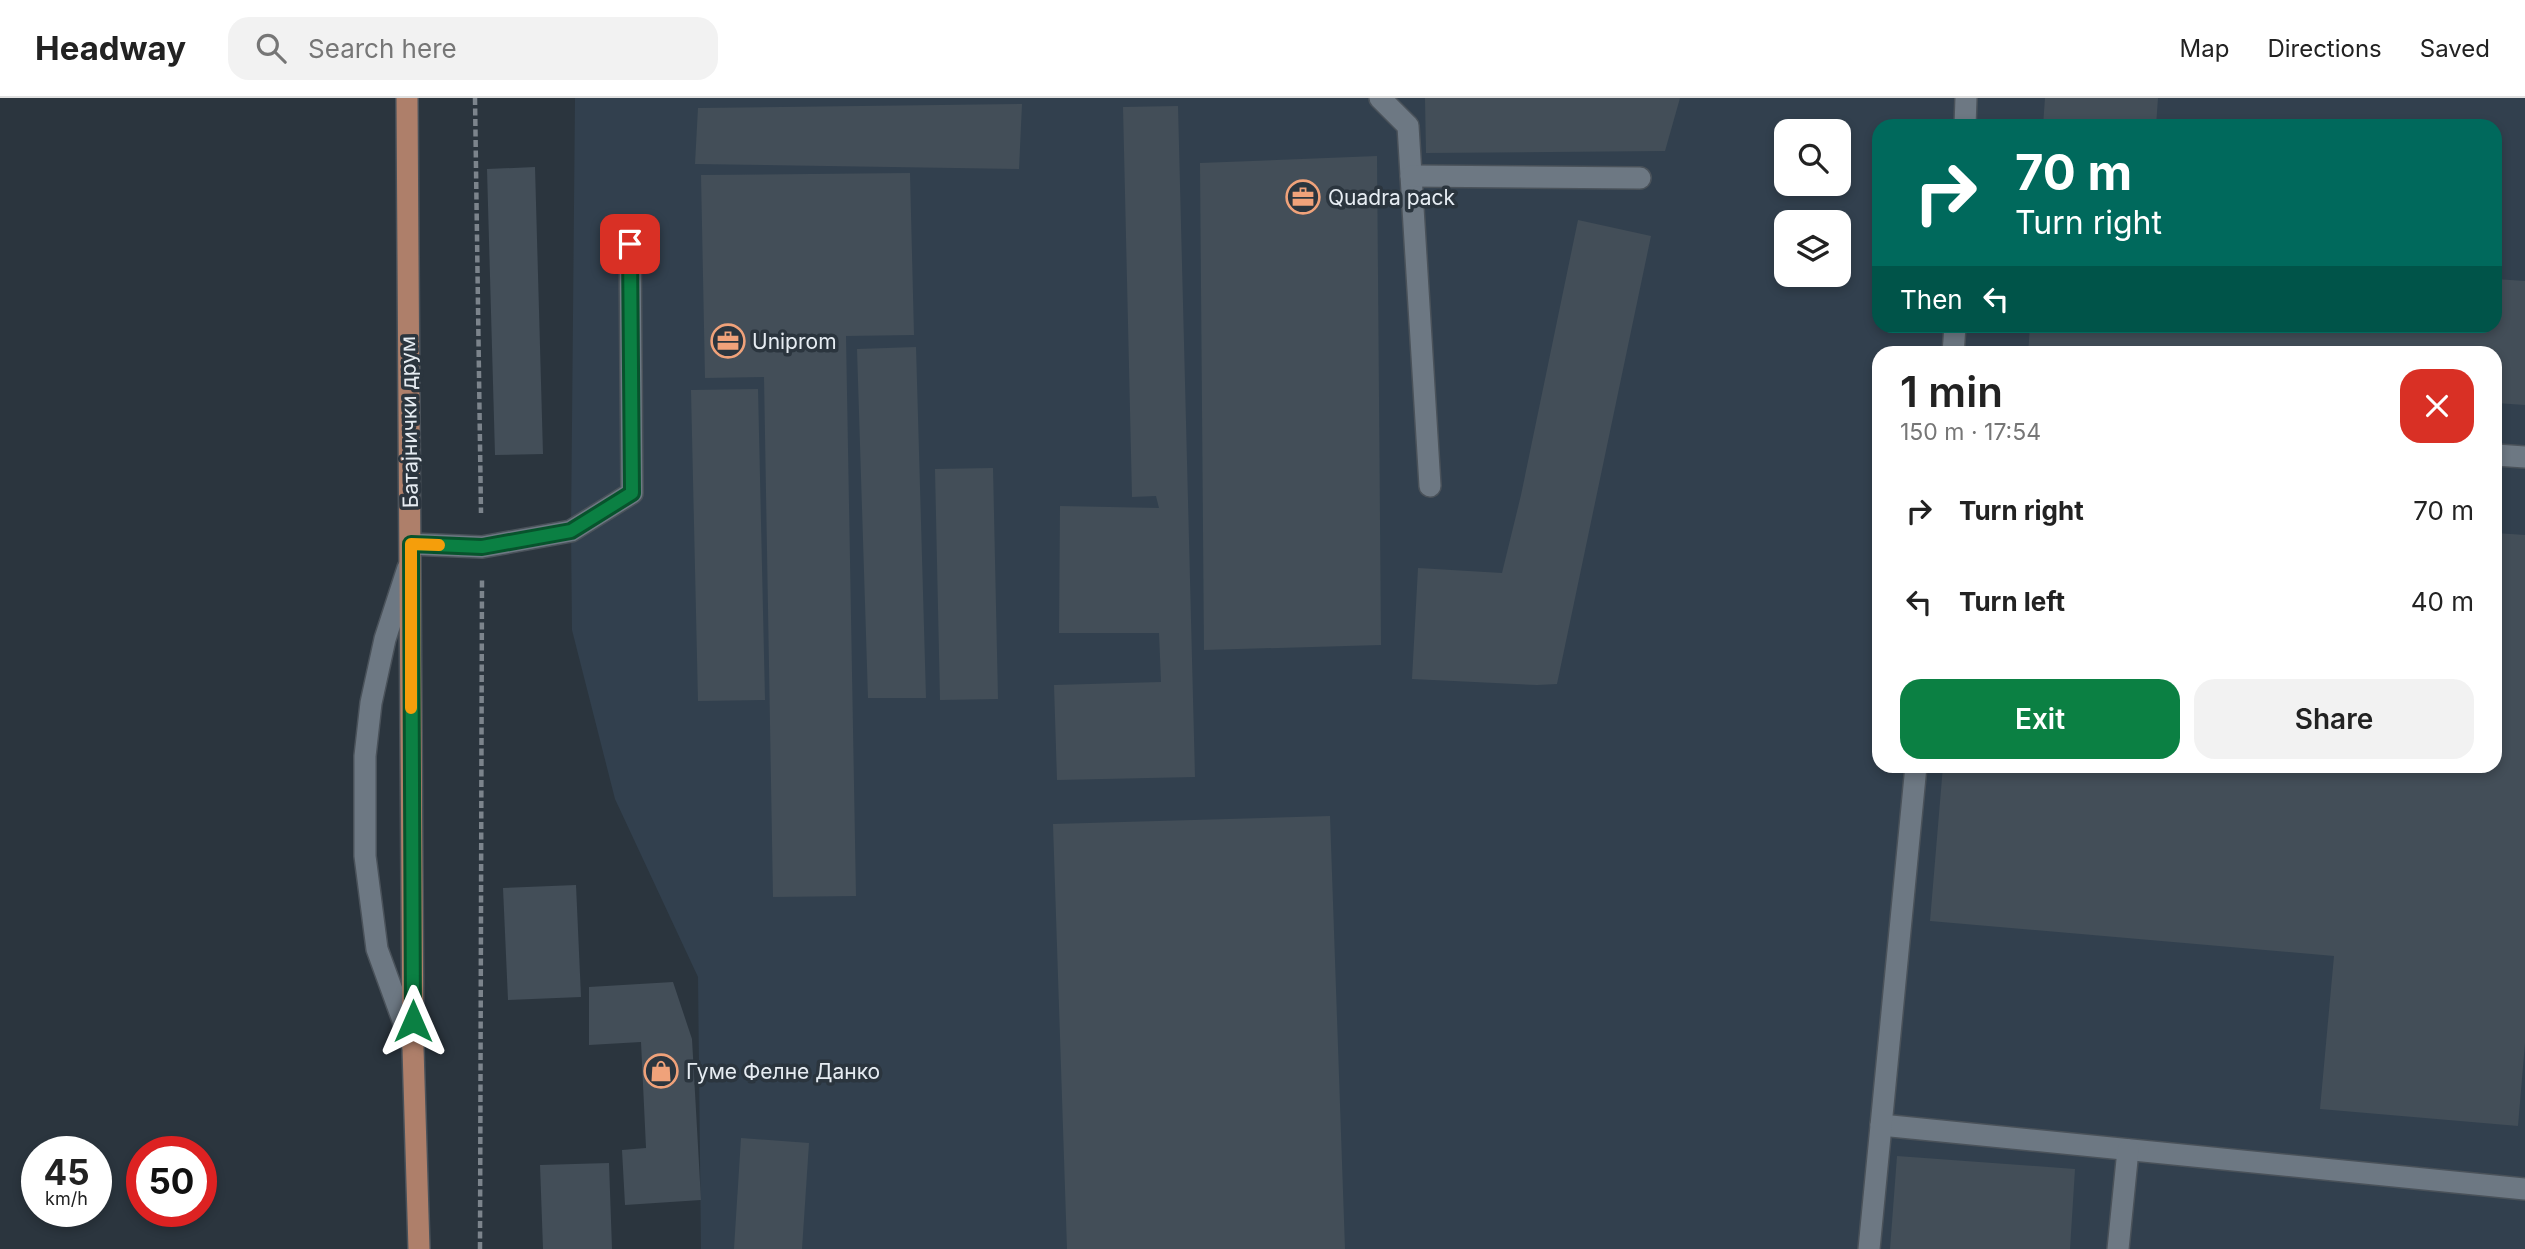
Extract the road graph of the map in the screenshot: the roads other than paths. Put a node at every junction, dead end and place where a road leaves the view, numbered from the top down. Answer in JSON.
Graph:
{"nodes":[{"id":1,"x":407,"y":98,"type":"edge"},
{"id":2,"x":1380,"y":98,"type":"edge"},
{"id":3,"x":1966,"y":98,"type":"edge"},
{"id":4,"x":1965,"y":119,"type":"edge"},
{"id":5,"x":1412,"y":176,"type":"junction"},
{"id":6,"x":1640,"y":178,"type":"dead end"},
{"id":7,"x":630,"y":244,"type":"dead end"},
{"id":8,"x":2502,"y":455,"type":"edge"},
{"id":9,"x":2525,"y":457,"type":"edge"},
{"id":10,"x":1430,"y":486,"type":"dead end"},
{"id":11,"x":410,"y":552,"type":"junction"},
{"id":12,"x":1915,"y":773,"type":"edge"},
{"id":13,"x":413,"y":1048,"type":"junction"},
{"id":14,"x":1881,"y":1125,"type":"junction"},
{"id":15,"x":2128,"y":1150,"type":"junction"},
{"id":16,"x":2525,"y":1189,"type":"edge"},
{"id":17,"x":419,"y":1249,"type":"edge"},
{"id":18,"x":1869,"y":1249,"type":"edge"},
{"id":19,"x":2118,"y":1249,"type":"edge"}],
"edges":[{"from":1,"to":11,"type":"main road","name":"Батајнички друм"},
{"from":2,"to":5,"type":"lane"},
{"from":3,"to":4,"type":"lane"},
{"from":5,"to":6,"type":"lane"},
{"from":5,"to":10,"type":"lane"},
{"from":7,"to":11,"type":"lane"},
{"from":8,"to":9,"type":"lane"},
{"from":11,"to":13,"type":"main road","name":"Батајнички друм"},
{"from":11,"to":13,"type":"lane"},
{"from":12,"to":14,"type":"lane"},
{"from":13,"to":17,"type":"main road","name":"Батајнички друм"},
{"from":14,"to":15,"type":"lane"},
{"from":14,"to":18,"type":"lane"},
{"from":15,"to":16,"type":"lane"},
{"from":15,"to":19,"type":"lane"}]}
